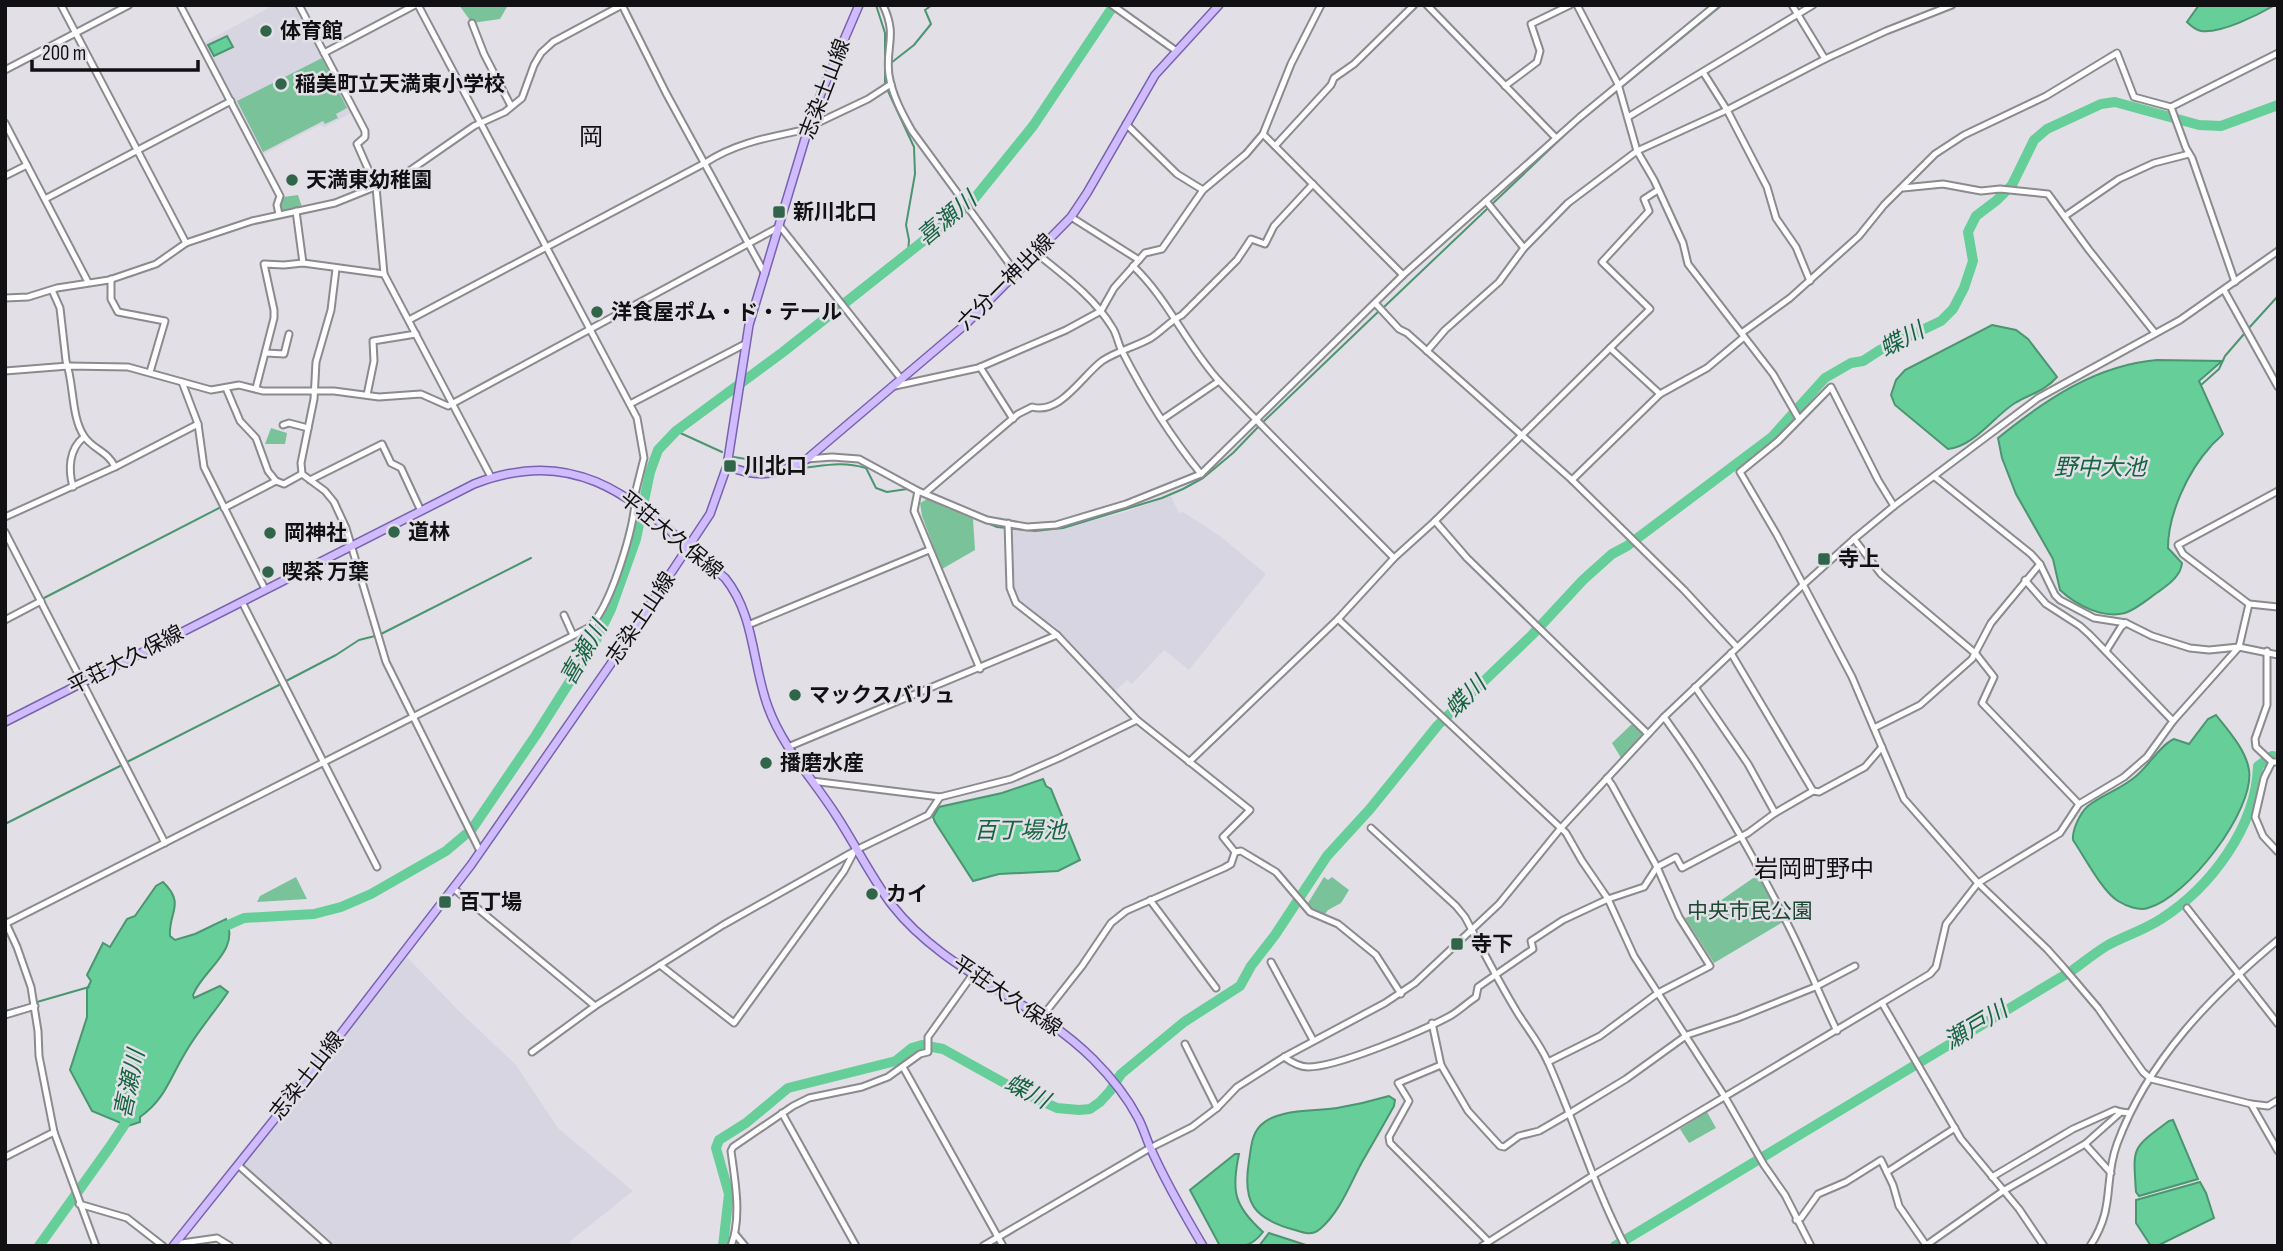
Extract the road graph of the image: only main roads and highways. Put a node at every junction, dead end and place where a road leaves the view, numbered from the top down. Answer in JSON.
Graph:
{"nodes":[{"id":1,"x":859,"y":5,"type":"edge"},
{"id":2,"x":1219,"y":5,"type":"edge"},
{"id":3,"x":727,"y":466,"type":"junction"},
{"id":4,"x":688,"y":547,"type":"junction"},
{"id":5,"x":5,"y":722,"type":"edge"},
{"id":6,"x":174,"y":1245,"type":"edge"},
{"id":7,"x":1203,"y":1246,"type":"edge"}],
"edges":[{"from":1,"to":3,"type":"main road","name":"志染土山線"},
{"from":2,"to":3,"type":"main road","name":"六分一神出線"},
{"from":3,"to":4,"type":"main road","name":"志染土山線"},
{"from":4,"to":5,"type":"main road","name":"平荘大久保線"},
{"from":4,"to":6,"type":"main road","name":"志染土山線"},
{"from":4,"to":7,"type":"main road","name":"平荘大久保線"}]}
